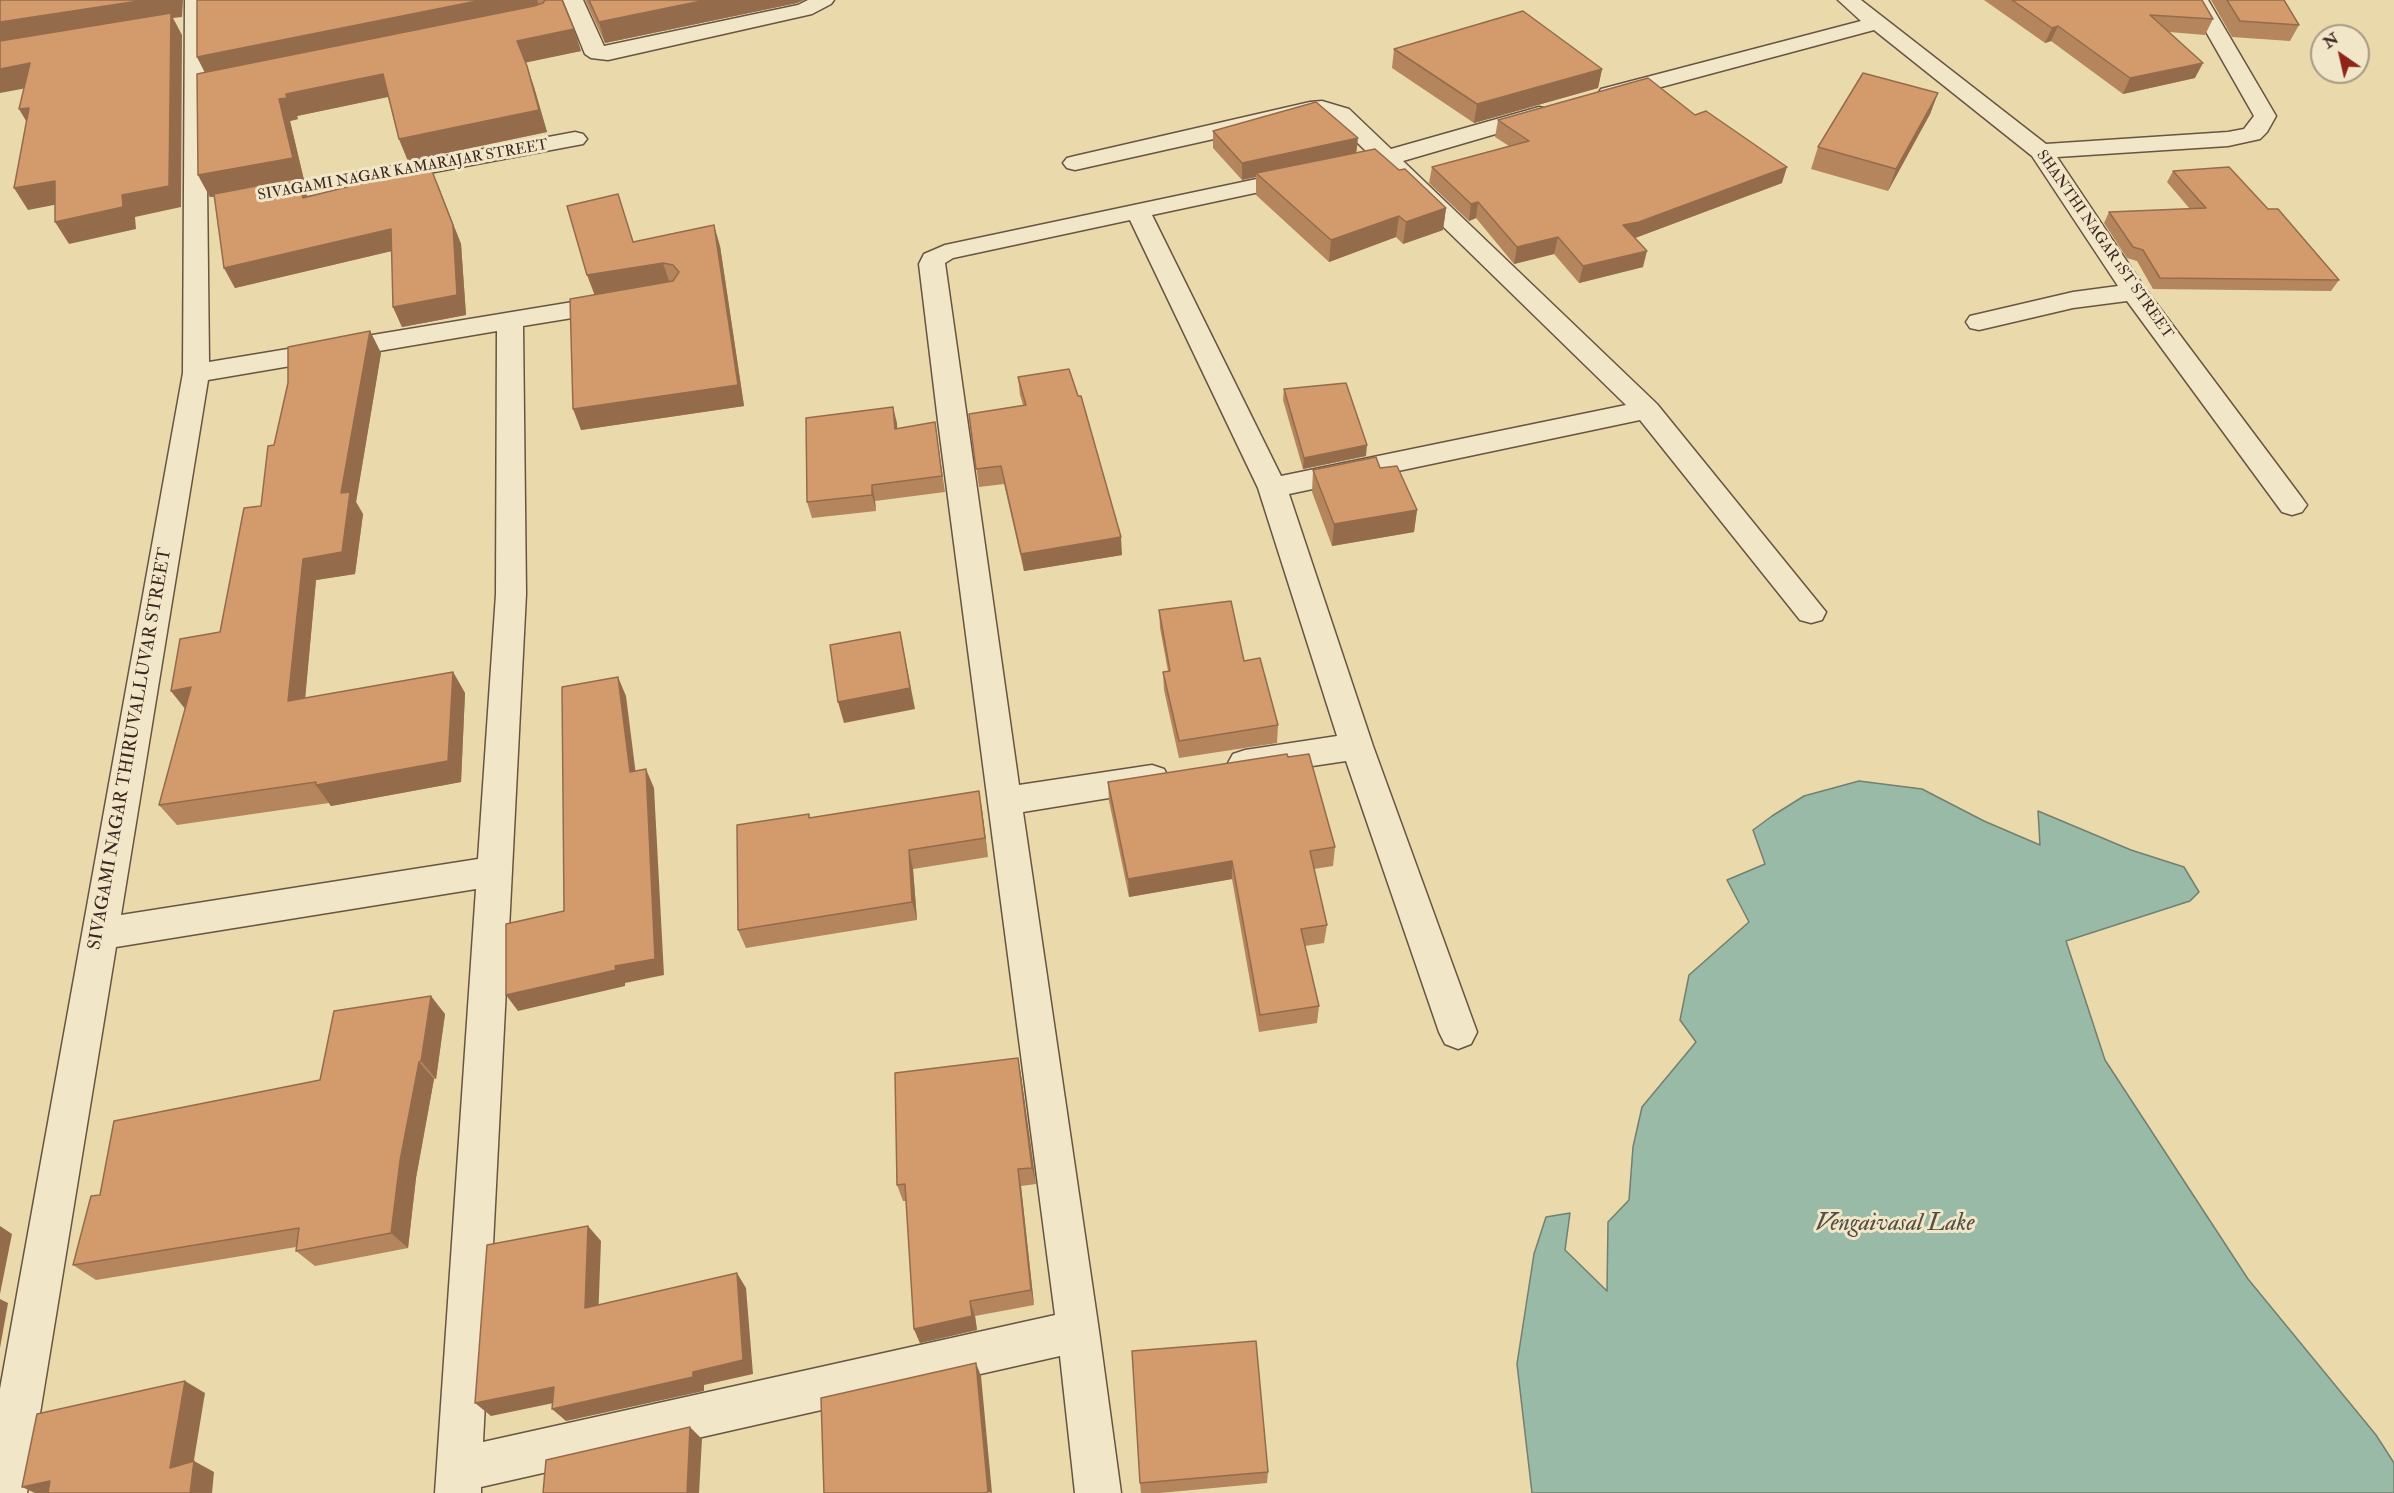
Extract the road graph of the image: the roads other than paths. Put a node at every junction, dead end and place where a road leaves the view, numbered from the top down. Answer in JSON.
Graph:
{"nodes":[{"id":1,"x":573,"y":0,"type":"edge"},
{"id":2,"x":824,"y":0,"type":"edge"},
{"id":3,"x":1848,"y":0,"type":"edge"},
{"id":4,"x":2198,"y":0,"type":"edge"},
{"id":5,"x":188,"y":17,"type":"edge"},
{"id":6,"x":1877,"y":22,"type":"junction"},
{"id":7,"x":1589,"y":100,"type":"edge"},
{"id":8,"x":1555,"y":110,"type":"edge"},
{"id":9,"x":574,"y":140,"type":"dead end"},
{"id":10,"x":2041,"y":151,"type":"junction"},
{"id":11,"x":1387,"y":158,"type":"junction"},
{"id":12,"x":1075,"y":163,"type":"dead end"},
{"id":13,"x":219,"y":205,"type":"junction"},
{"id":14,"x":1138,"y":212,"type":"junction"},
{"id":15,"x":2134,"y":292,"type":"junction"},
{"id":16,"x":636,"y":300,"type":"edge"},
{"id":17,"x":510,"y":321,"type":"junction"},
{"id":18,"x":1979,"y":322,"type":"dead end"},
{"id":19,"x":196,"y":373,"type":"junction"},
{"id":20,"x":1647,"y":410,"type":"junction"},
{"id":21,"x":1272,"y":488,"type":"junction"},
{"id":22,"x":2292,"y":506,"type":"dead end"},
{"id":23,"x":1811,"y":612,"type":"dead end"},
{"id":24,"x":1356,"y":746,"type":"junction"},
{"id":25,"x":1215,"y":768,"type":"edge"},
{"id":26,"x":1180,"y":774,"type":"edge"},
{"id":27,"x":1004,"y":801,"type":"junction"},
{"id":28,"x":494,"y":872,"type":"junction"},
{"id":29,"x":99,"y":934,"type":"junction"},
{"id":30,"x":1458,"y":1032,"type":"dead end"},
{"id":31,"x":1078,"y":1331,"type":"junction"},
{"id":32,"x":459,"y":1481,"type":"edge"},
{"id":33,"x":4,"y":1493,"type":"edge"},
{"id":34,"x":1098,"y":1493,"type":"edge"}],
"edges":[{"from":1,"to":2,"type":"street"},
{"from":3,"to":6,"type":"street","name":"SHANTHI NAGAR 1ST STREET"},
{"from":4,"to":10,"type":"street"},
{"from":5,"to":13,"type":"street","name":"SIVAGAMI NAGAR THIRUVALLUVAR STREET"},
{"from":6,"to":7,"type":"street"},
{"from":6,"to":10,"type":"street","name":"SHANTHI NAGAR 1ST STREET"},
{"from":8,"to":11,"type":"street"},
{"from":9,"to":13,"type":"street","name":"SIVAGAMI NAGAR KAMARAJAR STREET"},
{"from":10,"to":15,"type":"street","name":"SHANTHI NAGAR 1ST STREET"},
{"from":11,"to":12,"type":"street"},
{"from":11,"to":14,"type":"street"},
{"from":11,"to":20,"type":"street"},
{"from":13,"to":19,"type":"street","name":"SIVAGAMI NAGAR THIRUVALLUVAR STREET"},
{"from":14,"to":21,"type":"street"},
{"from":14,"to":27,"type":"street"},
{"from":15,"to":18,"type":"street"},
{"from":15,"to":22,"type":"street","name":"SHANTHI NAGAR 1ST STREET"},
{"from":16,"to":17,"type":"street"},
{"from":17,"to":19,"type":"street"},
{"from":17,"to":28,"type":"street"},
{"from":19,"to":29,"type":"street","name":"SIVAGAMI NAGAR THIRUVALLUVAR STREET"},
{"from":20,"to":21,"type":"street"},
{"from":20,"to":23,"type":"street"},
{"from":21,"to":24,"type":"street"},
{"from":24,"to":25,"type":"street"},
{"from":24,"to":30,"type":"street"},
{"from":26,"to":27,"type":"street"},
{"from":27,"to":31,"type":"street"},
{"from":28,"to":29,"type":"street"},
{"from":28,"to":32,"type":"street"},
{"from":29,"to":33,"type":"street","name":"SIVAGAMI NAGAR THIRUVALLUVAR STREET"},
{"from":31,"to":32,"type":"street"},
{"from":31,"to":34,"type":"street"}]}
